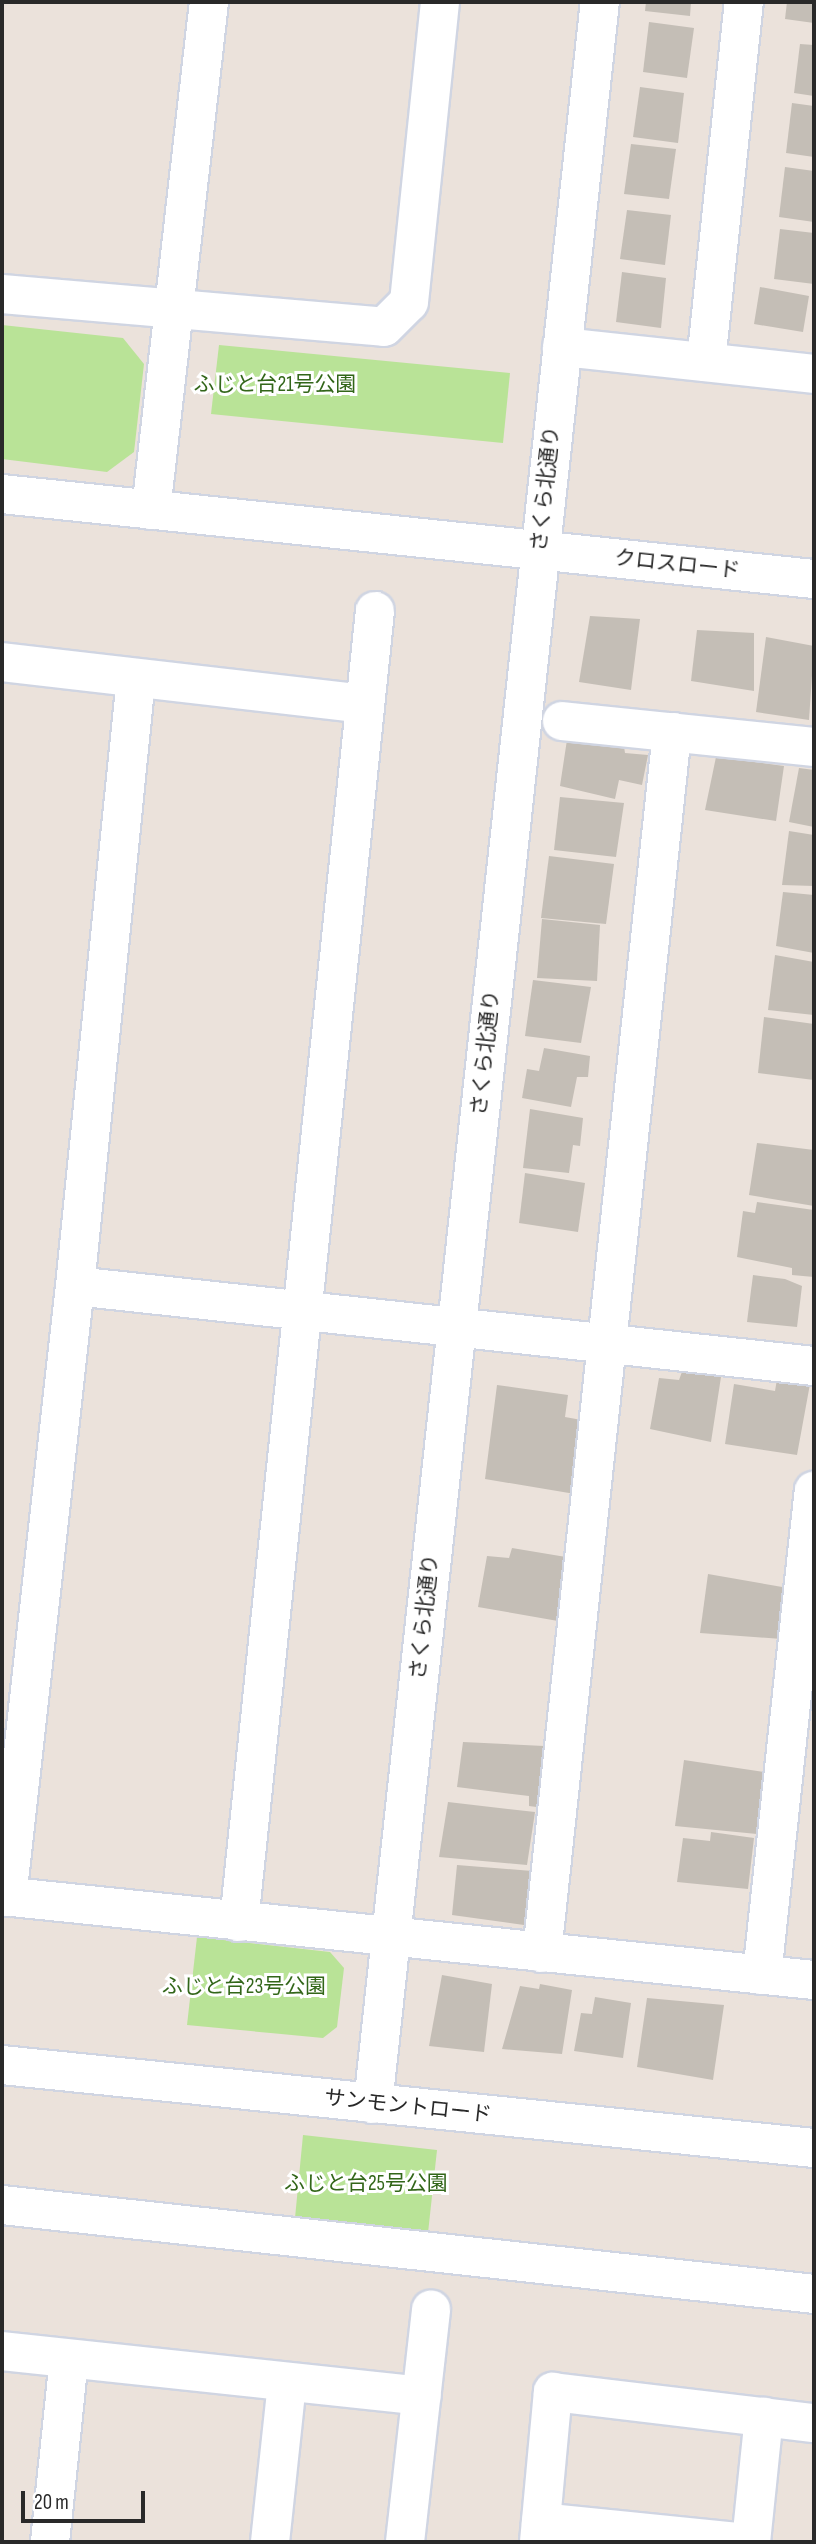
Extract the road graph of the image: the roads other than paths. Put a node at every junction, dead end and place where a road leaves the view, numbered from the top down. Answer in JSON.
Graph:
{"nodes":[{"id":1,"x":209,"y":2,"type":"edge"},
{"id":2,"x":440,"y":2,"type":"edge"},
{"id":3,"x":600,"y":2,"type":"edge"},
{"id":4,"x":744,"y":2,"type":"edge"},
{"id":5,"x":2,"y":294,"type":"edge"},
{"id":6,"x":174,"y":310,"type":"junction"},
{"id":7,"x":562,"y":347,"type":"junction"},
{"id":8,"x":706,"y":362,"type":"junction"},
{"id":9,"x":814,"y":374,"type":"edge"},
{"id":10,"x":2,"y":494,"type":"edge"},
{"id":11,"x":150,"y":510,"type":"junction"},
{"id":12,"x":540,"y":551,"type":"junction"},
{"id":13,"x":814,"y":579,"type":"edge"},
{"id":14,"x":375,"y":611,"type":"dead end"},
{"id":15,"x":2,"y":662,"type":"edge"},
{"id":16,"x":136,"y":678,"type":"junction"},
{"id":17,"x":365,"y":704,"type":"junction"},
{"id":18,"x":562,"y":721,"type":"dead end"},
{"id":19,"x":672,"y":733,"type":"junction"},
{"id":20,"x":814,"y":747,"type":"edge"},
{"id":21,"x":75,"y":1286,"type":"junction"},
{"id":22,"x":302,"y":1313,"type":"junction"},
{"id":23,"x":456,"y":1328,"type":"junction"},
{"id":24,"x":607,"y":1344,"type":"junction"},
{"id":25,"x":814,"y":1366,"type":"edge"},
{"id":26,"x":814,"y":1491,"type":"edge"},
{"id":27,"x":5,"y":1897,"type":"edge"},
{"id":28,"x":239,"y":1922,"type":"junction"},
{"id":29,"x":391,"y":1938,"type":"junction"},
{"id":30,"x":542,"y":1953,"type":"junction"},
{"id":31,"x":762,"y":1975,"type":"junction"},
{"id":32,"x":814,"y":1980,"type":"edge"},
{"id":33,"x":2,"y":2065,"type":"edge"},
{"id":34,"x":373,"y":2104,"type":"junction"},
{"id":35,"x":814,"y":2148,"type":"edge"},
{"id":36,"x":2,"y":2205,"type":"edge"},
{"id":37,"x":814,"y":2294,"type":"edge"},
{"id":38,"x":431,"y":2309,"type":"dead end"},
{"id":39,"x":2,"y":2351,"type":"edge"},
{"id":40,"x":69,"y":2359,"type":"junction"},
{"id":41,"x":287,"y":2383,"type":"junction"},
{"id":42,"x":422,"y":2396,"type":"junction"},
{"id":43,"x":764,"y":2417,"type":"junction"},
{"id":44,"x":814,"y":2423,"type":"edge"},
{"id":45,"x":540,"y":2532,"type":"edge"},
{"id":46,"x":50,"y":2542,"type":"edge"},
{"id":47,"x":270,"y":2542,"type":"edge"},
{"id":48,"x":405,"y":2542,"type":"edge"},
{"id":49,"x":738,"y":2542,"type":"edge"},
{"id":50,"x":751,"y":2542,"type":"edge"}],
"edges":[{"from":1,"to":6,"type":"street"},
{"from":2,"to":6,"type":"street"},
{"from":3,"to":7,"type":"street","name":"さくら北通り"},
{"from":4,"to":8,"type":"street"},
{"from":5,"to":6,"type":"street"},
{"from":6,"to":11,"type":"street"},
{"from":7,"to":8,"type":"street"},
{"from":7,"to":12,"type":"street","name":"さくら北通り"},
{"from":8,"to":9,"type":"street"},
{"from":10,"to":11,"type":"street","name":"クロスロード"},
{"from":11,"to":12,"type":"street","name":"クロスロード"},
{"from":12,"to":13,"type":"street","name":"クロスロード"},
{"from":12,"to":23,"type":"street","name":"さくら北通り"},
{"from":14,"to":17,"type":"street"},
{"from":15,"to":16,"type":"street"},
{"from":16,"to":17,"type":"street"},
{"from":16,"to":21,"type":"street"},
{"from":17,"to":22,"type":"street"},
{"from":18,"to":19,"type":"street"},
{"from":19,"to":20,"type":"street"},
{"from":19,"to":24,"type":"street"},
{"from":21,"to":22,"type":"street"},
{"from":21,"to":27,"type":"street"},
{"from":22,"to":23,"type":"street"},
{"from":22,"to":28,"type":"street"},
{"from":23,"to":24,"type":"street"},
{"from":23,"to":29,"type":"street","name":"さくら北通り"},
{"from":24,"to":25,"type":"street"},
{"from":24,"to":30,"type":"street"},
{"from":26,"to":31,"type":"street"},
{"from":27,"to":28,"type":"street"},
{"from":28,"to":29,"type":"street"},
{"from":29,"to":30,"type":"street"},
{"from":29,"to":34,"type":"street","name":"さくら北通り"},
{"from":30,"to":31,"type":"street"},
{"from":31,"to":32,"type":"street"},
{"from":33,"to":34,"type":"street","name":"サンモントロード"},
{"from":34,"to":35,"type":"street","name":"サンモントロード"},
{"from":36,"to":37,"type":"street"},
{"from":38,"to":42,"type":"street"},
{"from":39,"to":40,"type":"street"},
{"from":40,"to":41,"type":"street"},
{"from":40,"to":46,"type":"street"},
{"from":41,"to":42,"type":"street"},
{"from":41,"to":47,"type":"street"},
{"from":42,"to":48,"type":"street"},
{"from":43,"to":44,"type":"street"},
{"from":43,"to":45,"type":"street"},
{"from":43,"to":50,"type":"street"},
{"from":45,"to":49,"type":"street"}]}
